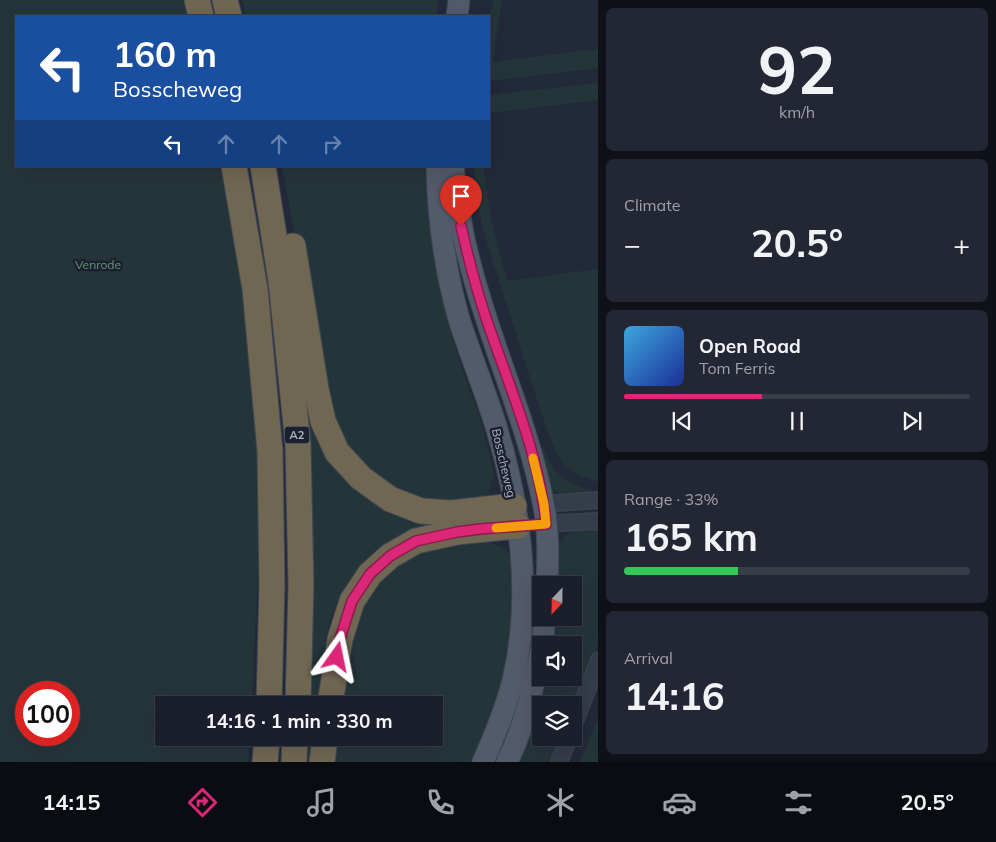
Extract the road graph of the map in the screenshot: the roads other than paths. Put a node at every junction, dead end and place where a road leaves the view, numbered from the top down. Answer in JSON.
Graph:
{"nodes":[{"id":1,"x":197,"y":0,"type":"edge"},
{"id":2,"x":225,"y":0,"type":"edge"},
{"id":3,"x":201,"y":15,"type":"edge"},
{"id":4,"x":229,"y":15,"type":"edge"},
{"id":5,"x":234,"y":167,"type":"edge"},
{"id":6,"x":263,"y":167,"type":"edge"},
{"id":7,"x":278,"y":167,"type":"edge"},
{"id":8,"x":437,"y":167,"type":"edge"},
{"id":9,"x":453,"y":167,"type":"edge"},
{"id":10,"x":598,"y":500,"type":"edge"},
{"id":11,"x":545,"y":514,"type":"junction"},
{"id":12,"x":516,"y":516,"type":"junction"},
{"id":13,"x":598,"y":522,"type":"edge"},
{"id":14,"x":547,"y":576,"type":"edge"},
{"id":15,"x":598,"y":660,"type":"edge"},
{"id":16,"x":533,"y":686,"type":"edge"},
{"id":17,"x":269,"y":696,"type":"edge"},
{"id":18,"x":298,"y":696,"type":"edge"},
{"id":19,"x":331,"y":696,"type":"edge"},
{"id":20,"x":582,"y":703,"type":"edge"},
{"id":21,"x":266,"y":746,"type":"edge"},
{"id":22,"x":295,"y":746,"type":"edge"},
{"id":23,"x":324,"y":746,"type":"edge"},
{"id":24,"x":565,"y":746,"type":"edge"},
{"id":25,"x":265,"y":762,"type":"edge"},
{"id":26,"x":294,"y":762,"type":"edge"},
{"id":27,"x":322,"y":762,"type":"edge"},
{"id":28,"x":483,"y":762,"type":"edge"},
{"id":29,"x":507,"y":762,"type":"edge"},
{"id":30,"x":559,"y":762,"type":"edge"}],
"edges":[{"from":1,"to":3,"type":"highway"},
{"from":2,"to":4,"type":"highway"},
{"from":5,"to":17,"type":"highway","number":"A2"},
{"from":6,"to":18,"type":"highway","number":"A2"},
{"from":7,"to":12,"type":"highway","number":"A2"},
{"from":8,"to":12,"type":"main road","name":"Bosscheweg"},
{"from":9,"to":11,"type":"main road"},
{"from":10,"to":11,"type":"street"},
{"from":11,"to":12,"type":"main road"},
{"from":11,"to":13,"type":"street"},
{"from":11,"to":14,"type":"main road"},
{"from":12,"to":19,"type":"highway"},
{"from":12,"to":28,"type":"main road","name":"Bosscheweg"},
{"from":15,"to":20,"type":"street"},
{"from":16,"to":29,"type":"main road"},
{"from":21,"to":25,"type":"highway"},
{"from":22,"to":26,"type":"highway"},
{"from":23,"to":27,"type":"highway"},
{"from":24,"to":30,"type":"street"}]}
